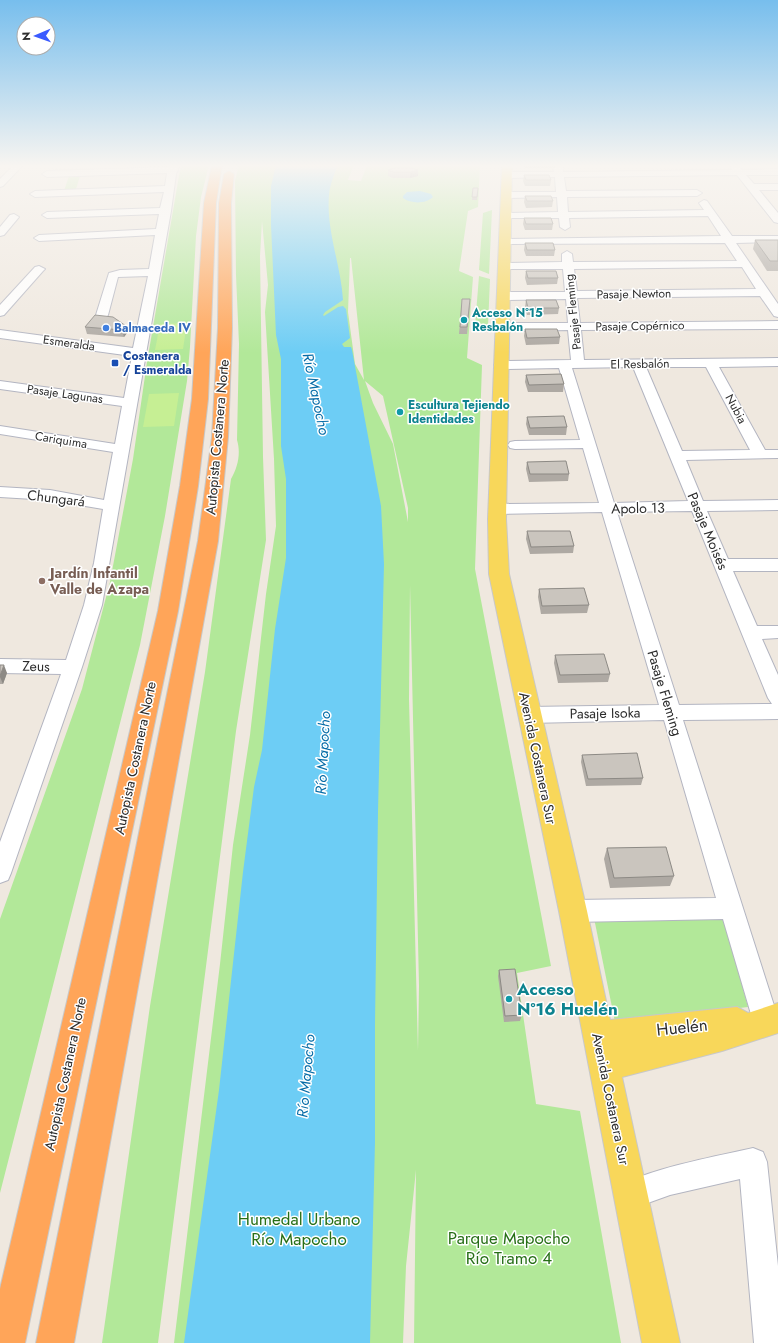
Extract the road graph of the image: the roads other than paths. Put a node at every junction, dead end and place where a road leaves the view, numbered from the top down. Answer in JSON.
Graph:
{"nodes":[{"id":1,"x":163,"y":228,"type":"edge"},
{"id":2,"x":209,"y":228,"type":"edge"},
{"id":3,"x":225,"y":228,"type":"edge"},
{"id":4,"x":505,"y":228,"type":"edge"},
{"id":5,"x":564,"y":228,"type":"edge"},
{"id":6,"x":721,"y":228,"type":"edge"},
{"id":7,"x":162,"y":232,"type":"junction"},
{"id":8,"x":39,"y":238,"type":"dead end"},
{"id":9,"x":778,"y":239,"type":"edge"},
{"id":10,"x":729,"y":240,"type":"junction"},
{"id":11,"x":566,"y":241,"type":"junction"},
{"id":12,"x":505,"y":242,"type":"junction"},
{"id":13,"x":746,"y":264,"type":"junction"},
{"id":14,"x":504,"y":266,"type":"junction"},
{"id":15,"x":568,"y":266,"type":"junction"},
{"id":16,"x":39,"y":269,"type":"dead end"},
{"id":17,"x":154,"y":272,"type":"junction"},
{"id":18,"x":764,"y":292,"type":"junction"},
{"id":19,"x":571,"y":295,"type":"junction"},
{"id":20,"x":503,"y":296,"type":"junction"},
{"id":21,"x":0,"y":312,"type":"edge"},
{"id":22,"x":778,"y":312,"type":"edge"},
{"id":23,"x":102,"y":315,"type":"edge"},
{"id":24,"x":778,"y":325,"type":"edge"},
{"id":25,"x":574,"y":327,"type":"junction"},
{"id":26,"x":502,"y":328,"type":"junction"},
{"id":27,"x":1,"y":341,"type":"edge"},
{"id":28,"x":138,"y":357,"type":"junction"},
{"id":29,"x":778,"y":362,"type":"edge"},
{"id":30,"x":712,"y":363,"type":"junction"},
{"id":31,"x":571,"y":364,"type":"junction"},
{"id":32,"x":638,"y":364,"type":"junction"},
{"id":33,"x":501,"y":365,"type":"junction"},
{"id":34,"x":0,"y":385,"type":"edge"},
{"id":35,"x":130,"y":403,"type":"junction"},
{"id":36,"x":0,"y":430,"type":"edge"},
{"id":37,"x":589,"y":444,"type":"junction"},
{"id":38,"x":515,"y":445,"type":"dead end"},
{"id":39,"x":121,"y":449,"type":"junction"},
{"id":40,"x":778,"y":454,"type":"edge"},
{"id":41,"x":760,"y":455,"type":"junction"},
{"id":42,"x":677,"y":456,"type":"junction"},
{"id":43,"x":0,"y":492,"type":"edge"},
{"id":44,"x":778,"y":505,"type":"edge"},
{"id":45,"x":111,"y":506,"type":"junction"},
{"id":46,"x":698,"y":507,"type":"junction"},
{"id":47,"x":608,"y":508,"type":"junction"},
{"id":48,"x":497,"y":509,"type":"junction"},
{"id":49,"x":778,"y":564,"type":"edge"},
{"id":50,"x":722,"y":565,"type":"junction"},
{"id":51,"x":751,"y":632,"type":"junction"},
{"id":52,"x":778,"y":632,"type":"edge"},
{"id":53,"x":0,"y":666,"type":"edge"},
{"id":54,"x":73,"y":667,"type":"junction"},
{"id":55,"x":778,"y":698,"type":"edge"},
{"id":56,"x":778,"y":711,"type":"edge"},
{"id":57,"x":671,"y":712,"type":"junction"},
{"id":58,"x":529,"y":715,"type":"junction"},
{"id":59,"x":0,"y":872,"type":"edge"},
{"id":60,"x":731,"y":908,"type":"junction"},
{"id":61,"x":572,"y":911,"type":"junction"},
{"id":62,"x":772,"y":1019,"type":"edge"},
{"id":63,"x":601,"y":1051,"type":"junction"},
{"id":64,"x":631,"y":1194,"type":"junction"},
{"id":65,"x":6,"y":1343,"type":"edge"},
{"id":66,"x":55,"y":1343,"type":"edge"},
{"id":67,"x":661,"y":1343,"type":"edge"},
{"id":68,"x":770,"y":1343,"type":"edge"}],
"edges":[{"from":1,"to":7,"type":"street"},
{"from":2,"to":65,"type":"highway","name":"Autopista Costanera Norte"},
{"from":3,"to":66,"type":"highway","name":"Autopista Costanera Norte"},
{"from":4,"to":12,"type":"main road","name":"Avenida Costanera Sur"},
{"from":5,"to":11,"type":"street","name":"Pasaje Fleming"},
{"from":6,"to":10,"type":"street"},
{"from":7,"to":8,"type":"street"},
{"from":7,"to":17,"type":"street"},
{"from":9,"to":10,"type":"street"},
{"from":10,"to":11,"type":"street"},
{"from":10,"to":13,"type":"street"},
{"from":11,"to":12,"type":"street"},
{"from":11,"to":15,"type":"street","name":"Pasaje Fleming"},
{"from":12,"to":14,"type":"main road","name":"Avenida Costanera Sur"},
{"from":13,"to":15,"type":"street"},
{"from":13,"to":18,"type":"street"},
{"from":14,"to":15,"type":"street"},
{"from":14,"to":20,"type":"main road","name":"Avenida Costanera Sur"},
{"from":15,"to":19,"type":"street","name":"Pasaje Fleming"},
{"from":16,"to":21,"type":"street"},
{"from":17,"to":23,"type":"street"},
{"from":17,"to":28,"type":"street"},
{"from":18,"to":19,"type":"street","name":"Pasaje Newton"},
{"from":18,"to":22,"type":"street"},
{"from":19,"to":20,"type":"street","name":"Pasaje Newton"},
{"from":19,"to":25,"type":"street","name":"Pasaje Fleming"},
{"from":20,"to":26,"type":"main road","name":"Avenida Costanera Sur"},
{"from":24,"to":25,"type":"street","name":"Pasaje Copérnico"},
{"from":25,"to":26,"type":"street","name":"Pasaje Copérnico"},
{"from":25,"to":31,"type":"street","name":"Pasaje Fleming"},
{"from":26,"to":33,"type":"main road","name":"Avenida Costanera Sur"},
{"from":27,"to":28,"type":"street","name":"Esmeralda"},
{"from":28,"to":35,"type":"street"},
{"from":29,"to":30,"type":"street","name":"El Resbalón"},
{"from":30,"to":32,"type":"street","name":"El Resbalón"},
{"from":30,"to":41,"type":"street","name":"Nubia"},
{"from":31,"to":32,"type":"street","name":"El Resbalón"},
{"from":31,"to":33,"type":"street","name":"El Resbalón"},
{"from":31,"to":37,"type":"street","name":"Pasaje Fleming"},
{"from":32,"to":42,"type":"street","name":"Pasaje Moisés"},
{"from":33,"to":48,"type":"main road","name":"Avenida Costanera Sur"},
{"from":34,"to":35,"type":"street","name":"Pasaje Lagunas"},
{"from":35,"to":39,"type":"street"},
{"from":36,"to":39,"type":"street","name":"Cariquima"},
{"from":37,"to":38,"type":"street"},
{"from":37,"to":47,"type":"street","name":"Pasaje Fleming"},
{"from":39,"to":45,"type":"street"},
{"from":40,"to":41,"type":"street"},
{"from":41,"to":42,"type":"street"},
{"from":42,"to":46,"type":"street","name":"Pasaje Moisés"},
{"from":43,"to":45,"type":"street","name":"Chungará"},
{"from":44,"to":46,"type":"street","name":"Apolo 13"},
{"from":45,"to":54,"type":"street"},
{"from":46,"to":47,"type":"street","name":"Apolo 13"},
{"from":46,"to":50,"type":"street","name":"Pasaje Moisés"},
{"from":47,"to":48,"type":"street","name":"Apolo 13"},
{"from":47,"to":57,"type":"street","name":"Pasaje Fleming"},
{"from":48,"to":58,"type":"main road","name":"Avenida Costanera Sur"},
{"from":49,"to":50,"type":"street"},
{"from":50,"to":51,"type":"street","name":"Pasaje Moisés"},
{"from":51,"to":52,"type":"street"},
{"from":51,"to":55,"type":"street","name":"Pasaje Moisés"},
{"from":53,"to":54,"type":"street","name":"Zeus"},
{"from":54,"to":59,"type":"street"},
{"from":56,"to":57,"type":"street","name":"Pasaje Isoka"},
{"from":57,"to":58,"type":"street","name":"Pasaje Isoka"},
{"from":57,"to":60,"type":"street","name":"Pasaje Fleming"},
{"from":58,"to":61,"type":"main road","name":"Avenida Costanera Sur"},
{"from":60,"to":61,"type":"street"},
{"from":60,"to":62,"type":"street","name":"Pasaje Fleming"},
{"from":61,"to":63,"type":"main road","name":"Avenida Costanera Sur"},
{"from":62,"to":63,"type":"main road","name":"Huelén"},
{"from":63,"to":64,"type":"main road","name":"Avenida Costanera Sur"},
{"from":64,"to":67,"type":"main road","name":"Avenida Costanera Sur"},
{"from":64,"to":68,"type":"street"}]}
